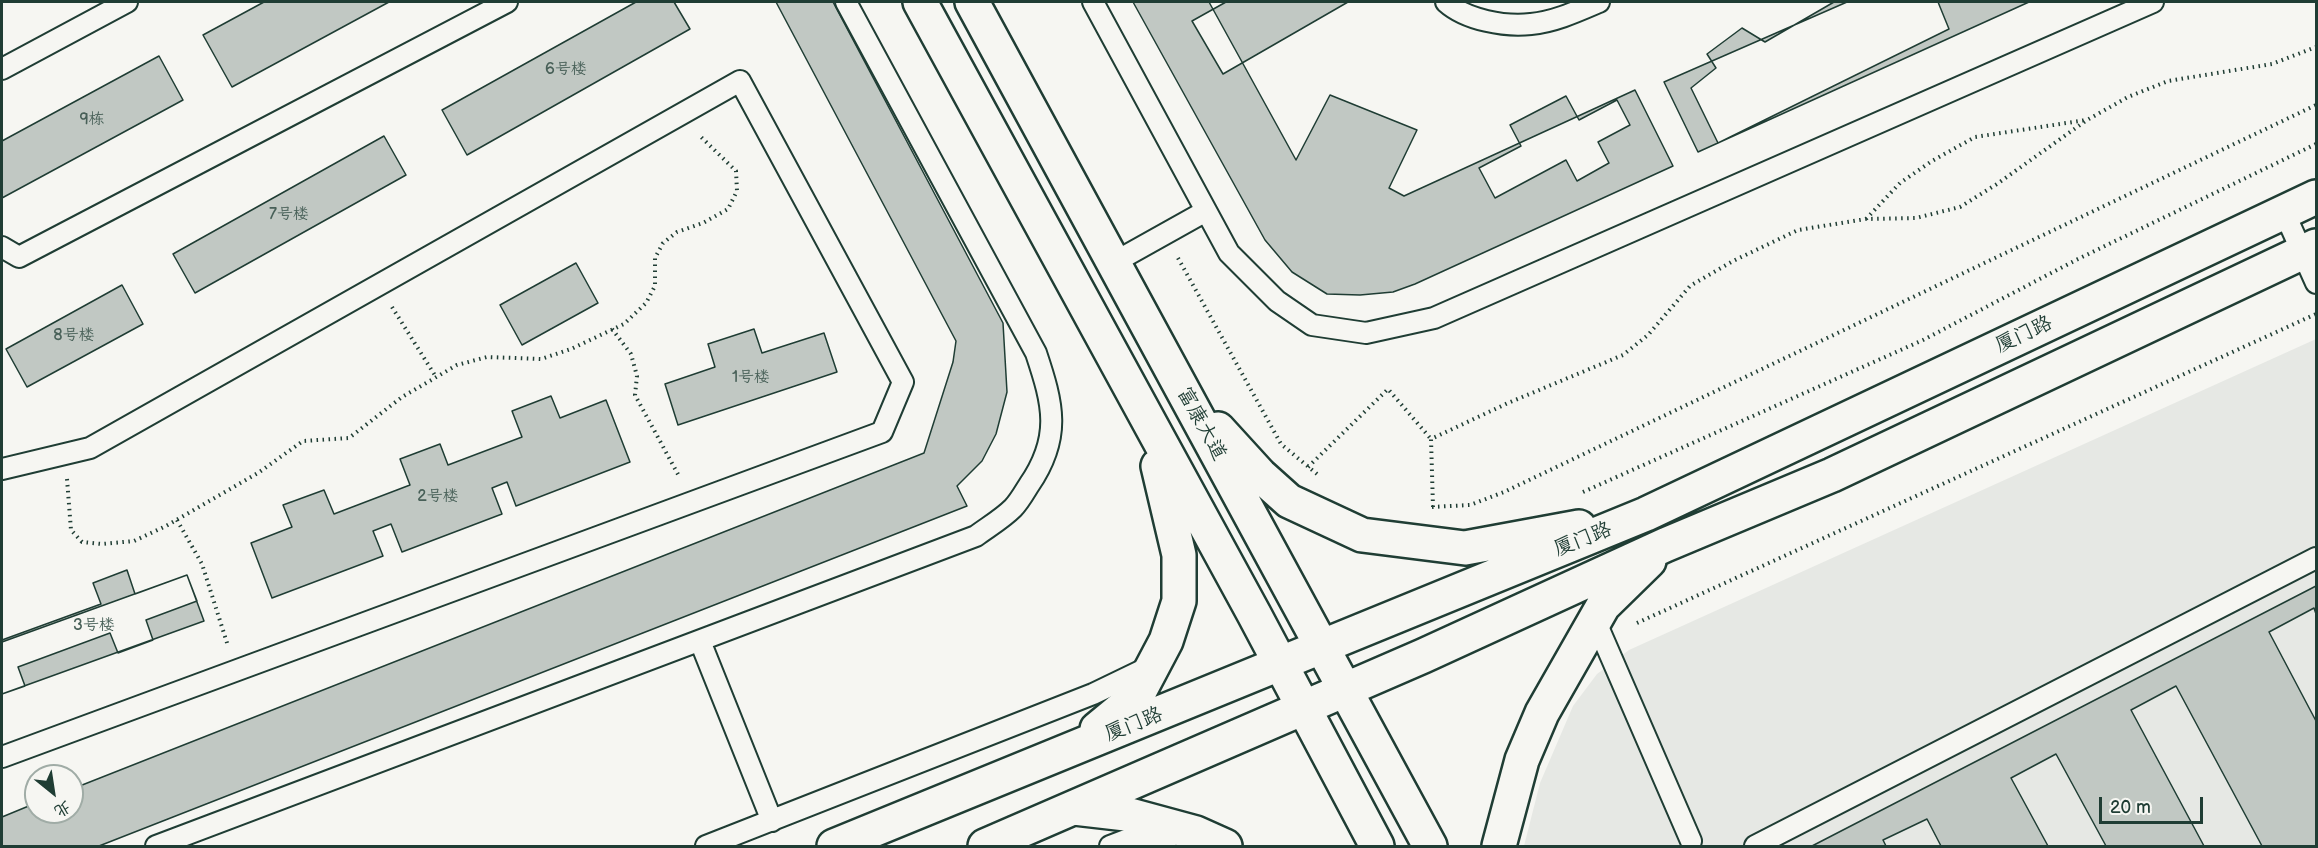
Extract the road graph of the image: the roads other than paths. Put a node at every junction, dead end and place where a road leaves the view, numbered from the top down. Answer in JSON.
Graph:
{"nodes":[{"id":1,"x":127,"y":2,"type":"edge"},
{"id":2,"x":507,"y":2,"type":"edge"},
{"id":3,"x":846,"y":2,"type":"edge"},
{"id":4,"x":920,"y":2,"type":"edge"},
{"id":5,"x":972,"y":2,"type":"edge"},
{"id":6,"x":1093,"y":2,"type":"edge"},
{"id":7,"x":1446,"y":2,"type":"edge"},
{"id":8,"x":1599,"y":2,"type":"edge"},
{"id":9,"x":2153,"y":2,"type":"edge"},
{"id":10,"x":2,"y":69,"type":"edge"},
{"id":11,"x":2316,"y":196,"type":"edge"},
{"id":12,"x":1206,"y":212,"type":"junction"},
{"id":13,"x":2284,"y":212,"type":"junction"},
{"id":14,"x":2,"y":247,"type":"edge"},
{"id":15,"x":2309,"y":249,"type":"edge"},
{"id":16,"x":1113,"y":263,"type":"junction"},
{"id":17,"x":2316,"y":283,"type":"edge"},
{"id":18,"x":1182,"y":391,"type":"junction"},
{"id":19,"x":1139,"y":407,"type":"junction"},
{"id":20,"x":5,"y":463,"type":"edge"},
{"id":21,"x":1646,"y":514,"type":"junction"},
{"id":22,"x":1665,"y":544,"type":"junction"},
{"id":23,"x":2316,"y":558,"type":"edge"},
{"id":24,"x":1599,"y":629,"type":"junction"},
{"id":25,"x":700,"y":641,"type":"junction"},
{"id":26,"x":1323,"y":647,"type":"junction"},
{"id":27,"x":1154,"y":665,"type":"junction"},
{"id":28,"x":1281,"y":665,"type":"junction"},
{"id":29,"x":1345,"y":690,"type":"junction"},
{"id":30,"x":1303,"y":708,"type":"junction"},
{"id":31,"x":1066,"y":753,"type":"junction"},
{"id":32,"x":2,"y":757,"type":"edge"},
{"id":33,"x":1072,"y":808,"type":"junction"},
{"id":34,"x":771,"y":821,"type":"junction"},
{"id":35,"x":1196,"y":833,"type":"junction"},
{"id":36,"x":1689,"y":845,"type":"edge"},
{"id":37,"x":156,"y":846,"type":"edge"},
{"id":38,"x":706,"y":846,"type":"edge"},
{"id":39,"x":834,"y":846,"type":"edge"},
{"id":40,"x":985,"y":846,"type":"edge"},
{"id":41,"x":1110,"y":846,"type":"edge"},
{"id":42,"x":1225,"y":846,"type":"edge"},
{"id":43,"x":1377,"y":846,"type":"edge"},
{"id":44,"x":1430,"y":846,"type":"edge"},
{"id":45,"x":1499,"y":846,"type":"edge"},
{"id":46,"x":1755,"y":846,"type":"edge"}],
"edges":[{"from":1,"to":10,"type":"lane"},
{"from":2,"to":14,"type":"lane"},
{"from":3,"to":25,"type":"lane"},
{"from":4,"to":19,"type":"street"},
{"from":5,"to":16,"type":"street","name":"富康大道"},
{"from":6,"to":12,"type":"lane"},
{"from":7,"to":8,"type":"lane"},
{"from":9,"to":12,"type":"lane"},
{"from":11,"to":13,"type":"street","name":"厦门路"},
{"from":12,"to":16,"type":"lane"},
{"from":13,"to":15,"type":"lane"},
{"from":13,"to":21,"type":"street","name":"厦门路"},
{"from":15,"to":17,"type":"lane"},
{"from":15,"to":22,"type":"street","name":"厦门路"},
{"from":16,"to":18,"type":"street","name":"富康大道"},
{"from":18,"to":21,"type":"street"},
{"from":18,"to":26,"type":"street","name":"富康大道"},
{"from":19,"to":27,"type":"street"},
{"from":19,"to":28,"type":"street"},
{"from":20,"to":32,"type":"lane"},
{"from":21,"to":26,"type":"street","name":"厦门路"},
{"from":22,"to":24,"type":"street"},
{"from":22,"to":29,"type":"street","name":"厦门路"},
{"from":23,"to":46,"type":"lane"},
{"from":24,"to":36,"type":"lane"},
{"from":24,"to":45,"type":"street"},
{"from":25,"to":34,"type":"lane"},
{"from":25,"to":37,"type":"lane"},
{"from":26,"to":28,"type":"street","name":"厦门路"},
{"from":26,"to":29,"type":"street","name":"富康大道"},
{"from":27,"to":31,"type":"street"},
{"from":27,"to":34,"type":"lane"},
{"from":28,"to":30,"type":"street"},
{"from":28,"to":31,"type":"street","name":"厦门路"},
{"from":29,"to":30,"type":"street","name":"厦门路"},
{"from":29,"to":44,"type":"street","name":"富康大道"},
{"from":30,"to":33,"type":"street","name":"厦门路"},
{"from":30,"to":43,"type":"street"},
{"from":31,"to":39,"type":"street","name":"厦门路"},
{"from":33,"to":35,"type":"street"},
{"from":33,"to":40,"type":"street","name":"厦门路"},
{"from":34,"to":38,"type":"lane"},
{"from":35,"to":41,"type":"lane"},
{"from":35,"to":42,"type":"street"}]}
